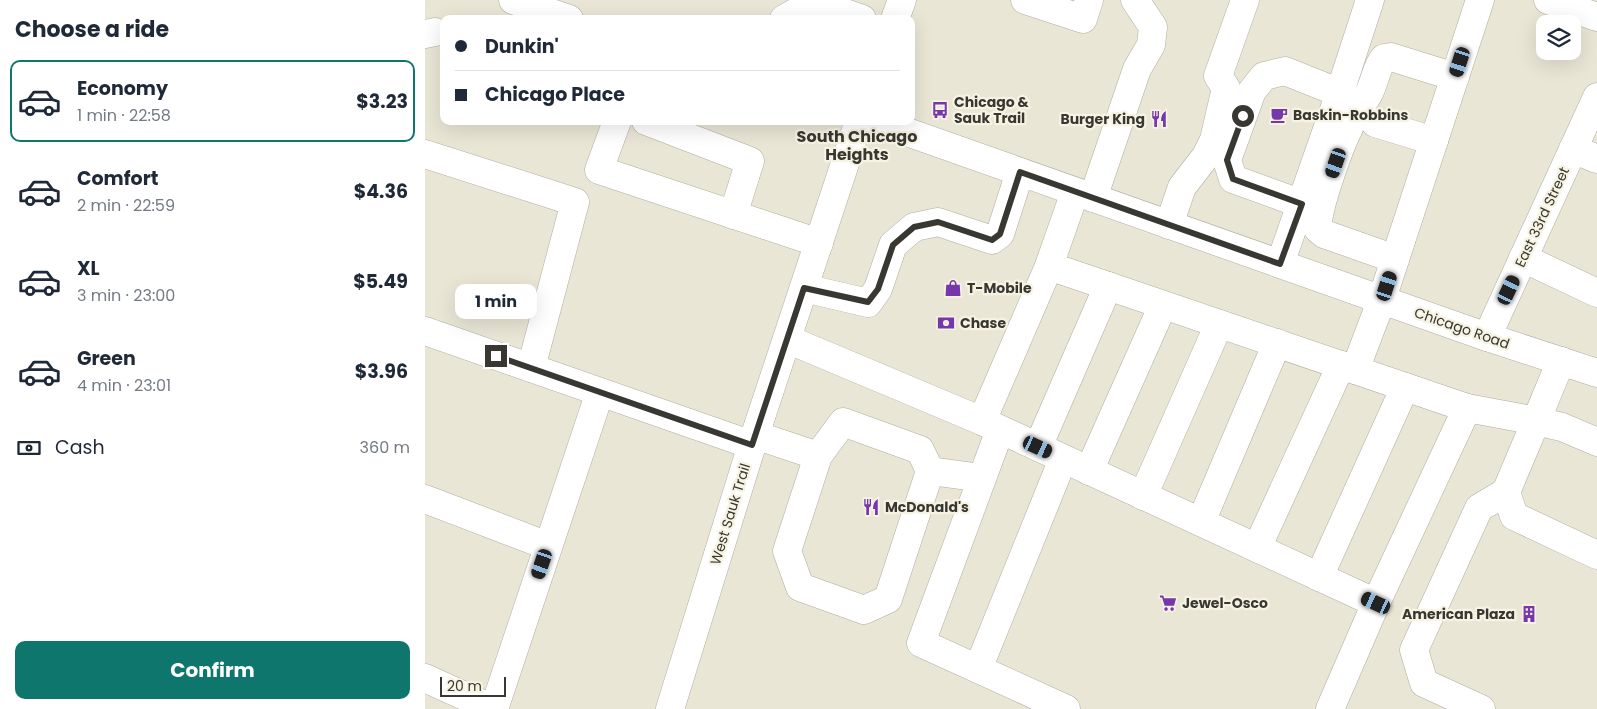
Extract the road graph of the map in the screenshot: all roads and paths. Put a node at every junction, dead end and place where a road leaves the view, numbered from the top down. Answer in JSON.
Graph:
{"nodes":[{"id":1,"x":513,"y":0,"type":"edge"},
{"id":2,"x":902,"y":0,"type":"edge"},
{"id":3,"x":1025,"y":0,"type":"edge"},
{"id":4,"x":1089,"y":0,"type":"edge"},
{"id":5,"x":1135,"y":0,"type":"edge"},
{"id":6,"x":1245,"y":0,"type":"edge"},
{"id":7,"x":1370,"y":0,"type":"edge"},
{"id":8,"x":1480,"y":0,"type":"edge"},
{"id":9,"x":1548,"y":0,"type":"edge"},
{"id":10,"x":557,"y":15,"type":"edge"},
{"id":11,"x":791,"y":15,"type":"edge"},
{"id":12,"x":851,"y":15,"type":"edge"},
{"id":13,"x":896,"y":15,"type":"edge"},
{"id":14,"x":1597,"y":17,"type":"edge"},
{"id":15,"x":1455,"y":77,"type":"junction"},
{"id":16,"x":1339,"y":93,"type":"junction"},
{"id":17,"x":1597,"y":97,"type":"edge"},
{"id":18,"x":1375,"y":123,"type":"dead end"},
{"id":19,"x":616,"y":125,"type":"edge"},
{"id":20,"x":656,"y":125,"type":"edge"},
{"id":21,"x":858,"y":125,"type":"edge"},
{"id":22,"x":887,"y":125,"type":"edge"},
{"id":23,"x":1433,"y":141,"type":"junction"},
{"id":24,"x":425,"y":154,"type":"edge"},
{"id":25,"x":1585,"y":154,"type":"edge"},
{"id":26,"x":1020,"y":172,"type":"junction"},
{"id":27,"x":1084,"y":195,"type":"junction"},
{"id":28,"x":1302,"y":204,"type":"junction"},
{"id":29,"x":733,"y":214,"type":"junction"},
{"id":30,"x":1169,"y":225,"type":"junction"},
{"id":31,"x":819,"y":243,"type":"junction"},
{"id":32,"x":1395,"y":258,"type":"junction"},
{"id":33,"x":1523,"y":258,"type":"junction"},
{"id":34,"x":1280,"y":264,"type":"junction"},
{"id":35,"x":1049,"y":266,"type":"junction"},
{"id":36,"x":1108,"y":286,"type":"junction"},
{"id":37,"x":804,"y":288,"type":"junction"},
{"id":38,"x":1597,"y":293,"type":"edge"},
{"id":39,"x":1382,"y":299,"type":"junction"},
{"id":40,"x":1163,"y":305,"type":"junction"},
{"id":41,"x":1219,"y":324,"type":"junction"},
{"id":42,"x":425,"y":331,"type":"edge"},
{"id":43,"x":1487,"y":337,"type":"junction"},
{"id":44,"x":787,"y":340,"type":"junction"},
{"id":45,"x":1277,"y":343,"type":"junction"},
{"id":46,"x":1561,"y":361,"type":"junction"},
{"id":47,"x":1348,"y":367,"type":"junction"},
{"id":48,"x":531,"y":368,"type":"junction"},
{"id":49,"x":1597,"y":373,"type":"edge"},
{"id":50,"x":1405,"y":387,"type":"junction"},
{"id":51,"x":600,"y":392,"type":"junction"},
{"id":52,"x":1467,"y":408,"type":"junction"},
{"id":53,"x":1536,"y":421,"type":"junction"},
{"id":54,"x":991,"y":426,"type":"junction"},
{"id":55,"x":753,"y":440,"type":"junction"},
{"id":56,"x":1597,"y":442,"type":"edge"},
{"id":57,"x":1038,"y":447,"type":"junction"},
{"id":58,"x":818,"y":456,"type":"junction"},
{"id":59,"x":1063,"y":459,"type":"junction"},
{"id":60,"x":930,"y":471,"type":"junction"},
{"id":61,"x":1089,"y":471,"type":"junction"},
{"id":62,"x":982,"y":478,"type":"junction"},
{"id":63,"x":1505,"y":492,"type":"junction"},
{"id":64,"x":1143,"y":496,"type":"junction"},
{"id":65,"x":425,"y":499,"type":"edge"},
{"id":66,"x":1201,"y":522,"type":"junction"},
{"id":67,"x":548,"y":546,"type":"junction"},
{"id":68,"x":1257,"y":548,"type":"junction"},
{"id":69,"x":1597,"y":555,"type":"edge"},
{"id":70,"x":1319,"y":577,"type":"junction"},
{"id":71,"x":1376,"y":603,"type":"junction"},
{"id":72,"x":978,"y":669,"type":"junction"},
{"id":73,"x":425,"y":678,"type":"edge"},
{"id":74,"x":493,"y":709,"type":"edge"},
{"id":75,"x":669,"y":709,"type":"edge"},
{"id":76,"x":1066,"y":709,"type":"edge"},
{"id":77,"x":1330,"y":709,"type":"edge"},
{"id":78,"x":1481,"y":709,"type":"edge"}],
"edges":[{"from":1,"to":10,"type":"main road"},
{"from":2,"to":13,"type":"main road"},
{"from":3,"to":4,"type":"main road"},
{"from":5,"to":27,"type":"main road"},
{"from":6,"to":30,"type":"main road"},
{"from":7,"to":16,"type":"main road"},
{"from":8,"to":15,"type":"main road"},
{"from":9,"to":14,"type":"main road"},
{"from":11,"to":12,"type":"main road"},
{"from":15,"to":23,"type":"main road"},
{"from":15,"to":32,"type":"main road"},
{"from":16,"to":28,"type":"main road"},
{"from":16,"to":28,"type":"main road"},
{"from":17,"to":25,"type":"main road","name":"East 33rd Street"},
{"from":18,"to":23,"type":"main road"},
{"from":19,"to":29,"type":"main road"},
{"from":20,"to":29,"type":"main road"},
{"from":21,"to":31,"type":"main road","name":"West Sauk Trail"},
{"from":22,"to":26,"type":"main road","name":"Chicago Road"},
{"from":23,"to":32,"type":"main road"},
{"from":24,"to":48,"type":"main road"},
{"from":25,"to":33,"type":"main road","name":"East 33rd Street"},
{"from":26,"to":27,"type":"main road","name":"Chicago Road"},
{"from":26,"to":37,"type":"main road"},
{"from":27,"to":30,"type":"main road","name":"Chicago Road"},
{"from":27,"to":35,"type":"main road"},
{"from":28,"to":34,"type":"main road"},
{"from":29,"to":31,"type":"main road"},
{"from":30,"to":34,"type":"main road","name":"Chicago Road"},
{"from":31,"to":37,"type":"main road","name":"West Sauk Trail"},
{"from":32,"to":39,"type":"main road"},
{"from":33,"to":38,"type":"main road"},
{"from":33,"to":43,"type":"main road","name":"East 33rd Street"},
{"from":34,"to":39,"type":"main road","name":"Chicago Road"},
{"from":35,"to":36,"type":"main road"},
{"from":35,"to":54,"type":"main road"},
{"from":36,"to":40,"type":"main road"},
{"from":36,"to":57,"type":"main road"},
{"from":37,"to":44,"type":"main road","name":"West Sauk Trail"},
{"from":39,"to":43,"type":"main road","name":"Chicago Road"},
{"from":39,"to":47,"type":"main road"},
{"from":40,"to":41,"type":"main road"},
{"from":40,"to":61,"type":"main road"},
{"from":41,"to":45,"type":"main road"},
{"from":41,"to":64,"type":"main road"},
{"from":42,"to":48,"type":"main road"},
{"from":43,"to":46,"type":"main road","name":"Chicago Road"},
{"from":44,"to":54,"type":"main road"},
{"from":44,"to":55,"type":"main road","name":"West Sauk Trail"},
{"from":45,"to":47,"type":"main road"},
{"from":45,"to":66,"type":"main road"},
{"from":46,"to":49,"type":"main road","name":"Chicago Road"},
{"from":46,"to":53,"type":"main road"},
{"from":47,"to":50,"type":"main road"},
{"from":47,"to":68,"type":"main road"},
{"from":48,"to":51,"type":"main road"},
{"from":50,"to":52,"type":"main road"},
{"from":50,"to":70,"type":"main road"},
{"from":51,"to":55,"type":"main road"},
{"from":51,"to":67,"type":"main road"},
{"from":52,"to":53,"type":"main road"},
{"from":52,"to":71,"type":"main road"},
{"from":53,"to":56,"type":"main road"},
{"from":53,"to":63,"type":"main road"},
{"from":54,"to":57,"type":"main road"},
{"from":54,"to":62,"type":"main road"},
{"from":55,"to":58,"type":"main road"},
{"from":55,"to":75,"type":"main road","name":"West Sauk Trail"},
{"from":57,"to":59,"type":"main road"},
{"from":58,"to":60,"type":"main road"},
{"from":58,"to":60,"type":"main road"},
{"from":59,"to":61,"type":"main road"},
{"from":59,"to":72,"type":"main road"},
{"from":60,"to":62,"type":"main road"},
{"from":61,"to":64,"type":"main road"},
{"from":62,"to":72,"type":"main road"},
{"from":63,"to":69,"type":"main road"},
{"from":63,"to":78,"type":"main road"},
{"from":64,"to":66,"type":"main road"},
{"from":65,"to":67,"type":"main road"},
{"from":66,"to":68,"type":"main road"},
{"from":67,"to":74,"type":"main road"},
{"from":68,"to":70,"type":"main road"},
{"from":70,"to":71,"type":"main road"},
{"from":71,"to":77,"type":"main road"},
{"from":72,"to":76,"type":"main road"},
{"from":73,"to":74,"type":"main road"}]}
